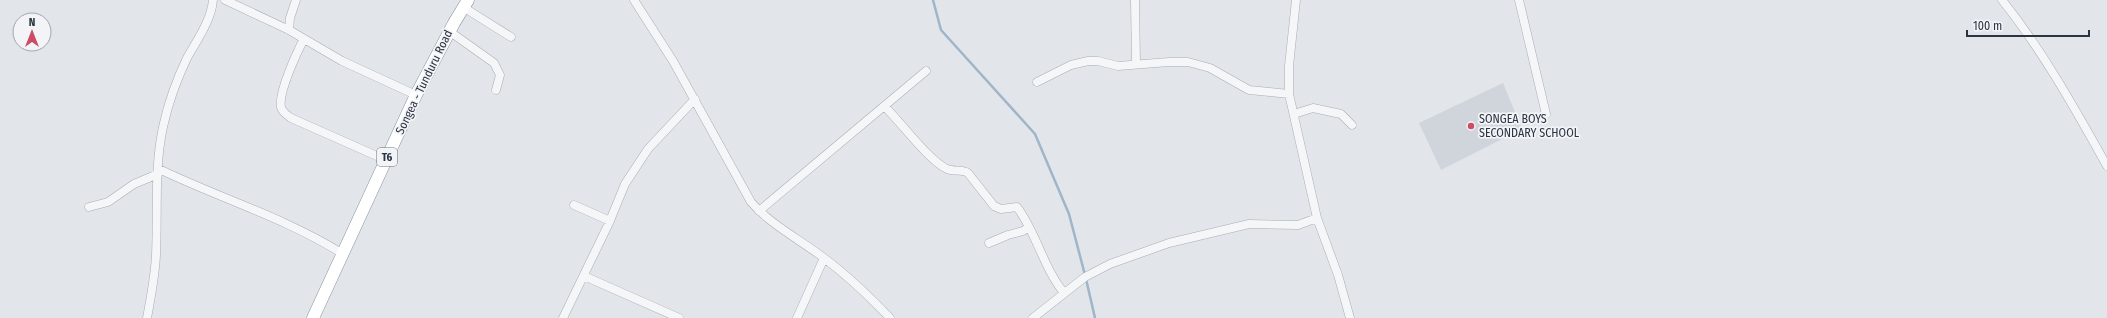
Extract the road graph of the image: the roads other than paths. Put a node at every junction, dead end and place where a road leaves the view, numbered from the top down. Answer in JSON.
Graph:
{"nodes":[{"id":1,"x":213,"y":0,"type":"edge"},
{"id":2,"x":225,"y":0,"type":"edge"},
{"id":3,"x":296,"y":0,"type":"edge"},
{"id":4,"x":634,"y":0,"type":"edge"},
{"id":5,"x":1135,"y":0,"type":"edge"},
{"id":6,"x":1296,"y":0,"type":"edge"},
{"id":7,"x":1519,"y":0,"type":"edge"},
{"id":8,"x":2002,"y":0,"type":"edge"},
{"id":9,"x":466,"y":4,"type":"edge"},
{"id":10,"x":289,"y":30,"type":"junction"},
{"id":11,"x":449,"y":31,"type":"junction"},
{"id":12,"x":511,"y":36,"type":"dead end"},
{"id":13,"x":304,"y":39,"type":"junction"},
{"id":14,"x":1136,"y":64,"type":"junction"},
{"id":15,"x":926,"y":71,"type":"dead end"},
{"id":16,"x":1037,"y":82,"type":"dead end"},
{"id":17,"x":496,"y":90,"type":"dead end"},
{"id":18,"x":416,"y":94,"type":"junction"},
{"id":19,"x":1289,"y":94,"type":"junction"},
{"id":20,"x":695,"y":99,"type":"junction"},
{"id":21,"x":884,"y":106,"type":"junction"},
{"id":22,"x":1294,"y":114,"type":"junction"},
{"id":23,"x":1546,"y":114,"type":"dead end"},
{"id":24,"x":1352,"y":125,"type":"dead end"},
{"id":25,"x":386,"y":160,"type":"junction"},
{"id":26,"x":2107,"y":166,"type":"edge"},
{"id":27,"x":158,"y":172,"type":"junction"},
{"id":28,"x":574,"y":205,"type":"dead end"},
{"id":29,"x":89,"y":207,"type":"dead end"},
{"id":30,"x":759,"y":211,"type":"junction"},
{"id":31,"x":1317,"y":218,"type":"junction"},
{"id":32,"x":610,"y":221,"type":"junction"},
{"id":33,"x":1029,"y":227,"type":"junction"},
{"id":34,"x":989,"y":243,"type":"dead end"},
{"id":35,"x":343,"y":254,"type":"junction"},
{"id":36,"x":824,"y":258,"type":"junction"},
{"id":37,"x":584,"y":276,"type":"junction"},
{"id":38,"x":1064,"y":293,"type":"junction"},
{"id":39,"x":665,"y":315,"type":"edge"},
{"id":40,"x":148,"y":318,"type":"edge"},
{"id":41,"x":313,"y":318,"type":"edge"},
{"id":42,"x":563,"y":318,"type":"edge"},
{"id":43,"x":679,"y":318,"type":"edge"},
{"id":44,"x":797,"y":318,"type":"edge"},
{"id":45,"x":890,"y":318,"type":"edge"},
{"id":46,"x":1033,"y":318,"type":"edge"},
{"id":47,"x":1350,"y":318,"type":"edge"}],
"edges":[{"from":1,"to":27,"type":"street"},
{"from":2,"to":10,"type":"street"},
{"from":3,"to":10,"type":"street"},
{"from":4,"to":20,"type":"street"},
{"from":5,"to":14,"type":"street"},
{"from":6,"to":19,"type":"street"},
{"from":7,"to":23,"type":"street"},
{"from":8,"to":26,"type":"street"},
{"from":9,"to":11,"type":"highway","name":"Songea - Tunduru Road","number":"T6"},
{"from":9,"to":12,"type":"street"},
{"from":10,"to":13,"type":"street"},
{"from":11,"to":17,"type":"street"},
{"from":11,"to":18,"type":"highway","name":"Songea - Tunduru Road","number":"T6"},
{"from":13,"to":18,"type":"street"},
{"from":13,"to":25,"type":"street"},
{"from":14,"to":16,"type":"street"},
{"from":14,"to":19,"type":"street"},
{"from":15,"to":21,"type":"street"},
{"from":18,"to":25,"type":"highway","name":"Songea - Tunduru Road","number":"T6"},
{"from":19,"to":22,"type":"street"},
{"from":20,"to":30,"type":"street"},
{"from":20,"to":32,"type":"street"},
{"from":21,"to":30,"type":"street"},
{"from":21,"to":33,"type":"street"},
{"from":22,"to":24,"type":"street"},
{"from":22,"to":31,"type":"street"},
{"from":25,"to":35,"type":"highway","name":"Songea - Tunduru Road","number":"T6"},
{"from":27,"to":29,"type":"street"},
{"from":27,"to":35,"type":"street"},
{"from":27,"to":40,"type":"street"},
{"from":28,"to":32,"type":"street"},
{"from":30,"to":36,"type":"street"},
{"from":31,"to":38,"type":"street"},
{"from":31,"to":47,"type":"street"},
{"from":32,"to":37,"type":"street"},
{"from":33,"to":34,"type":"street"},
{"from":33,"to":38,"type":"street"},
{"from":35,"to":41,"type":"highway","name":"Songea - Tunduru Road","number":"T6"},
{"from":36,"to":44,"type":"street"},
{"from":36,"to":45,"type":"street"},
{"from":37,"to":39,"type":"street"},
{"from":37,"to":42,"type":"street"},
{"from":38,"to":46,"type":"street"},
{"from":39,"to":43,"type":"street"}]}
